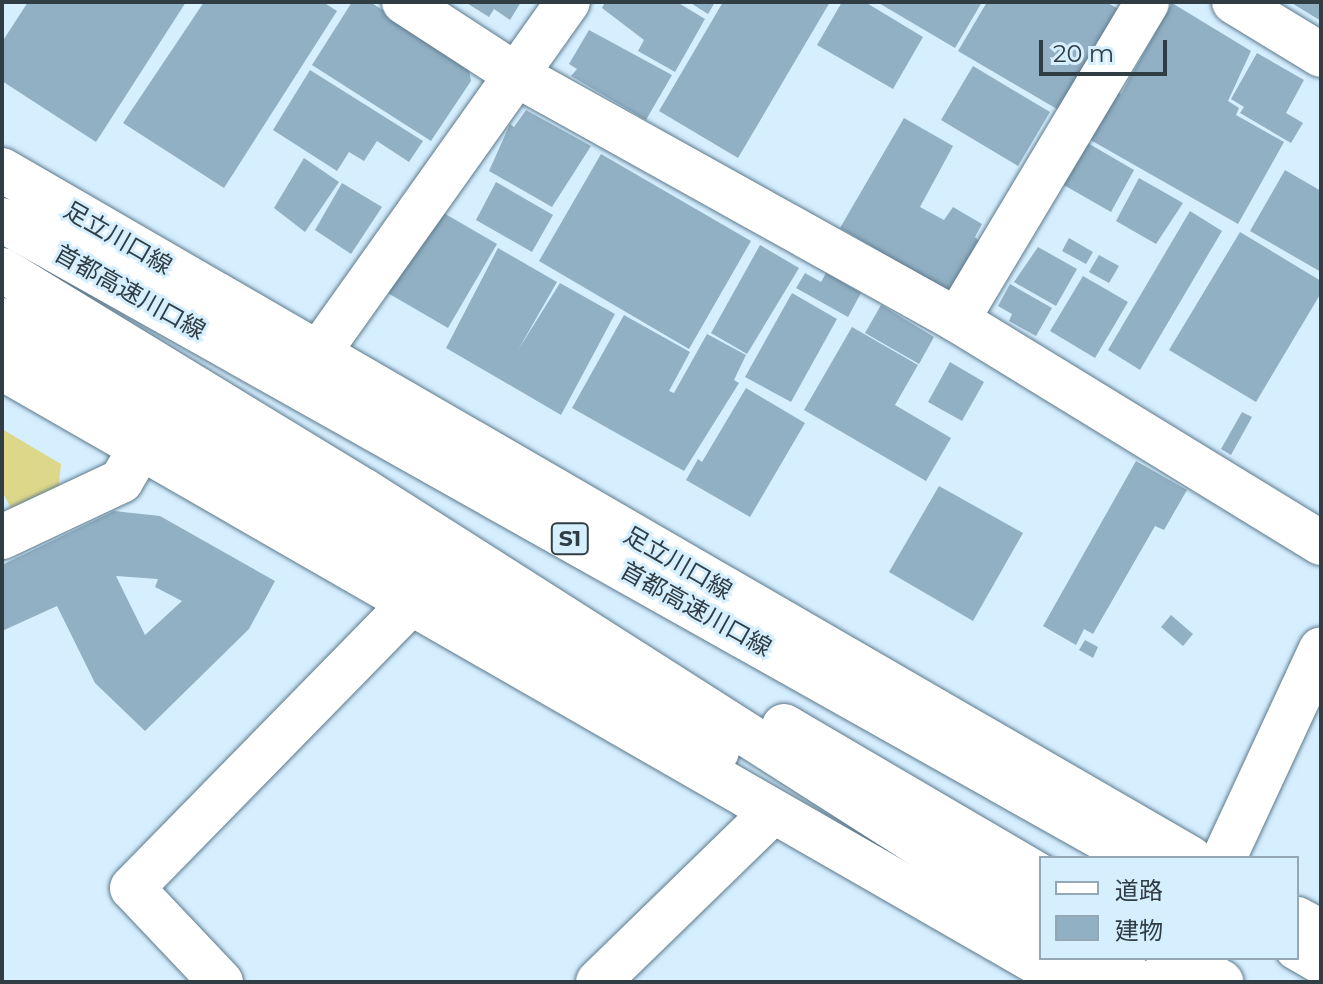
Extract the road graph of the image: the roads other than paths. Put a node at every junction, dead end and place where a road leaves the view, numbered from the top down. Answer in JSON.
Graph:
{"nodes":[{"id":1,"x":404,"y":2,"type":"edge"},
{"id":2,"x":568,"y":2,"type":"edge"},
{"id":3,"x":1147,"y":2,"type":"edge"},
{"id":4,"x":1234,"y":2,"type":"edge"},
{"id":5,"x":1321,"y":55,"type":"edge"},
{"id":6,"x":515,"y":74,"type":"junction"},
{"id":7,"x":2,"y":170,"type":"edge"},
{"id":8,"x":2,"y":220,"type":"edge"},
{"id":9,"x":2,"y":270,"type":"edge"},
{"id":10,"x":2,"y":320,"type":"edge"},
{"id":11,"x":957,"y":320,"type":"junction"},
{"id":12,"x":317,"y":355,"type":"junction"},
{"id":13,"x":2,"y":368,"type":"edge"},
{"id":14,"x":141,"y":448,"type":"junction"},
{"id":15,"x":363,"y":490,"type":"junction"},
{"id":16,"x":2,"y":537,"type":"edge"},
{"id":17,"x":1321,"y":543,"type":"edge"},
{"id":18,"x":411,"y":603,"type":"junction"},
{"id":19,"x":1321,"y":649,"type":"edge"},
{"id":20,"x":772,"y":813,"type":"junction"},
{"id":21,"x":1134,"y":856,"type":"edge"},
{"id":22,"x":1187,"y":856,"type":"edge"},
{"id":23,"x":1225,"y":856,"type":"edge"},
{"id":24,"x":1039,"y":876,"type":"edge"},
{"id":25,"x":973,"y":880,"type":"junction"},
{"id":26,"x":1299,"y":920,"type":"edge"},
{"id":27,"x":1039,"y":921,"type":"edge"},
{"id":28,"x":1321,"y":932,"type":"edge"},
{"id":29,"x":1299,"y":949,"type":"edge"},
{"id":30,"x":1102,"y":960,"type":"edge"},
{"id":31,"x":1172,"y":960,"type":"edge"},
{"id":32,"x":1183,"y":960,"type":"edge"},
{"id":33,"x":1321,"y":962,"type":"edge"},
{"id":34,"x":221,"y":982,"type":"edge"},
{"id":35,"x":598,"y":982,"type":"edge"},
{"id":36,"x":1071,"y":982,"type":"edge"},
{"id":37,"x":1138,"y":982,"type":"edge"},
{"id":38,"x":1160,"y":982,"type":"edge"},
{"id":39,"x":1221,"y":982,"type":"edge"}],
"edges":[{"from":1,"to":6,"type":"main road"},
{"from":2,"to":6,"type":"main road"},
{"from":3,"to":11,"type":"main road"},
{"from":4,"to":5,"type":"main road"},
{"from":6,"to":11,"type":"main road"},
{"from":6,"to":12,"type":"main road"},
{"from":7,"to":12,"type":"main road","name":"足立川口線"},
{"from":8,"to":21,"type":"main road","name":"首都高速川口線","number":"S1"},
{"from":9,"to":15,"type":"main road","name":"首都高速川口線"},
{"from":10,"to":25,"type":"main road"},
{"from":11,"to":17,"type":"main road"},
{"from":12,"to":22,"type":"main road","name":"足立川口線"},
{"from":13,"to":14,"type":"main road"},
{"from":14,"to":16,"type":"main road"},
{"from":14,"to":18,"type":"main road"},
{"from":15,"to":24,"type":"main road"},
{"from":15,"to":25,"type":"main road","name":"首都高速川口線"},
{"from":18,"to":20,"type":"main road"},
{"from":18,"to":34,"type":"main road"},
{"from":19,"to":23,"type":"main road"},
{"from":20,"to":35,"type":"main road"},
{"from":20,"to":36,"type":"main road"},
{"from":25,"to":27,"type":"main road","name":"首都高速川口線"},
{"from":26,"to":28,"type":"main road"},
{"from":29,"to":33,"type":"main road"},
{"from":30,"to":37,"type":"main road"},
{"from":31,"to":38,"type":"main road"},
{"from":32,"to":39,"type":"main road"}]}
